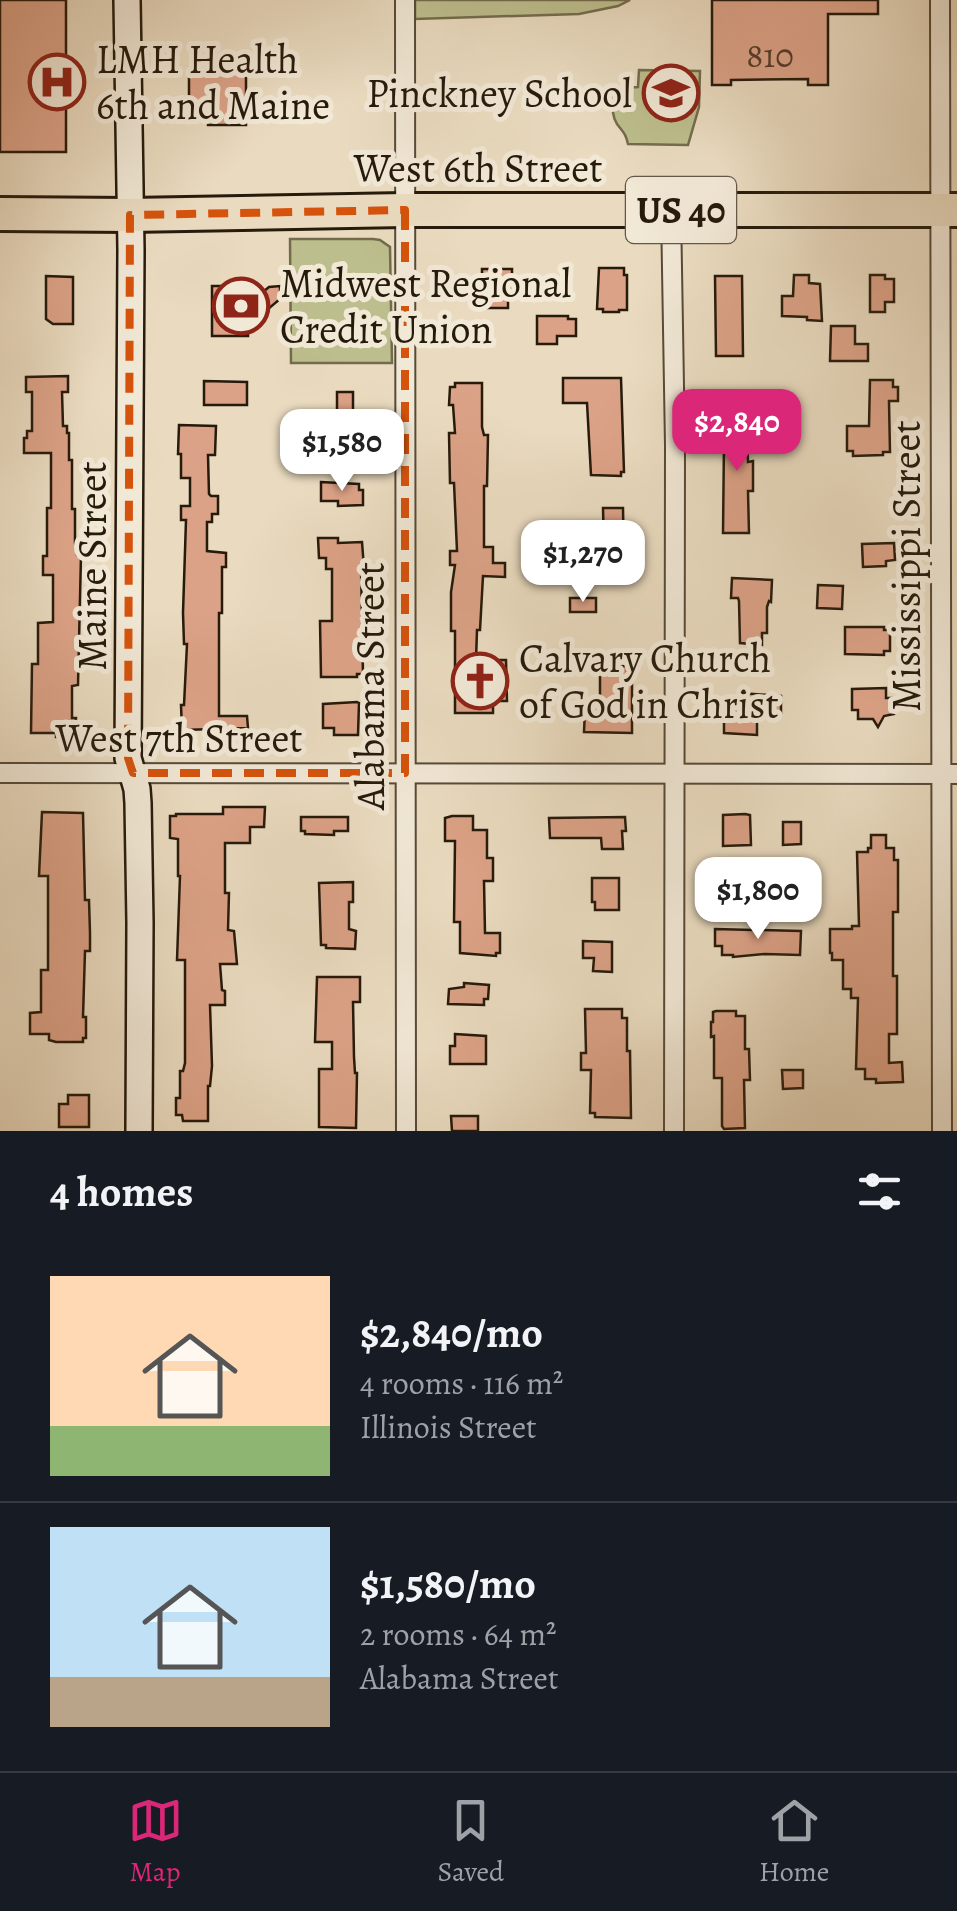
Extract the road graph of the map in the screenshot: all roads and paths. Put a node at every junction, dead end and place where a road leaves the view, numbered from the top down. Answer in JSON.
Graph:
{"nodes":[{"id":1,"x":128,"y":0,"type":"edge"},
{"id":2,"x":405,"y":0,"type":"edge"},
{"id":3,"x":940,"y":0,"type":"edge"},
{"id":4,"x":405,"y":210,"type":"junction"},
{"id":5,"x":671,"y":210,"type":"junction"},
{"id":6,"x":948,"y":210,"type":"edge"},
{"id":7,"x":0,"y":214,"type":"edge"},
{"id":8,"x":130,"y":215,"type":"junction"},
{"id":9,"x":0,"y":773,"type":"edge"},
{"id":10,"x":133,"y":774,"type":"junction"},
{"id":11,"x":405,"y":774,"type":"junction"},
{"id":12,"x":673,"y":774,"type":"junction"},
{"id":13,"x":949,"y":774,"type":"edge"},
{"id":14,"x":139,"y":1131,"type":"edge"},
{"id":15,"x":406,"y":1131,"type":"edge"},
{"id":16,"x":674,"y":1131,"type":"edge"},
{"id":17,"x":942,"y":1131,"type":"edge"}],
"edges":[{"from":1,"to":8,"type":"street","name":"Maine Street"},
{"from":2,"to":4,"type":"street","name":"Alabama Street"},
{"from":3,"to":6,"type":"street","name":"Mississippi Street"},
{"from":4,"to":5,"type":"highway","name":"West 6th Street","number":"US 40"},
{"from":4,"to":8,"type":"highway","name":"West 6th Street","number":"US 40"},
{"from":4,"to":11,"type":"street","name":"Alabama Street"},
{"from":5,"to":6,"type":"highway","name":"West 6th Street","number":"US 40"},
{"from":5,"to":12,"type":"street"},
{"from":6,"to":13,"type":"street","name":"Mississippi Street"},
{"from":7,"to":8,"type":"highway","name":"West 6th Street","number":"US 40"},
{"from":8,"to":10,"type":"street","name":"Maine Street"},
{"from":9,"to":10,"type":"street","name":"West 7th Street"},
{"from":10,"to":11,"type":"street","name":"West 7th Street"},
{"from":10,"to":14,"type":"street","name":"Maine Street"},
{"from":11,"to":12,"type":"street","name":"West 7th Street"},
{"from":11,"to":15,"type":"street","name":"Alabama Street"},
{"from":12,"to":13,"type":"street","name":"West 7th Street"},
{"from":12,"to":16,"type":"street"},
{"from":13,"to":17,"type":"street","name":"Mississippi Street"}]}
